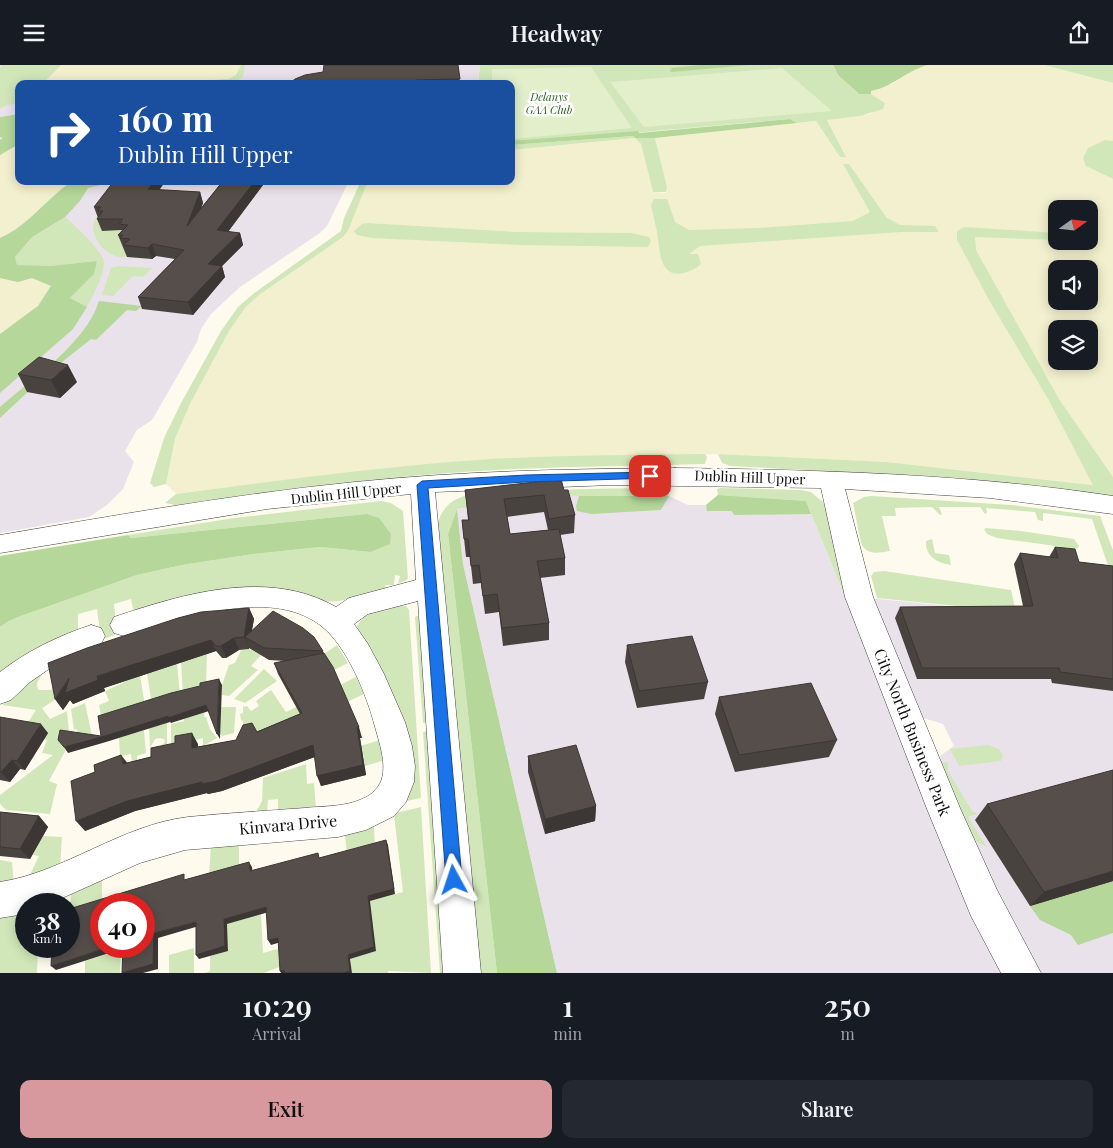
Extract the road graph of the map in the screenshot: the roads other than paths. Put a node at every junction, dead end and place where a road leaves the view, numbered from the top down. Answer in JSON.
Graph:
{"nodes":[{"id":1,"x":831,"y":480,"type":"junction"},
{"id":2,"x":422,"y":485,"type":"junction"},
{"id":3,"x":1113,"y":505,"type":"edge"},
{"id":4,"x":0,"y":544,"type":"edge"},
{"id":5,"x":430,"y":588,"type":"junction"},
{"id":6,"x":336,"y":622,"type":"junction"},
{"id":7,"x":124,"y":625,"type":"dead end"},
{"id":8,"x":91,"y":636,"type":"dead end"},
{"id":9,"x":0,"y":691,"type":"edge"},
{"id":10,"x":0,"y":900,"type":"edge"},
{"id":11,"x":462,"y":973,"type":"edge"},
{"id":12,"x":1022,"y":973,"type":"edge"}],
"edges":[{"from":1,"to":2,"type":"street","name":"Dublin Hill Upper"},
{"from":1,"to":3,"type":"street","name":"Dublin Hill Upper"},
{"from":1,"to":12,"type":"street","name":"City North Business Park"},
{"from":2,"to":4,"type":"street","name":"Dublin Hill Upper"},
{"from":2,"to":5,"type":"street"},
{"from":5,"to":6,"type":"street"},
{"from":5,"to":11,"type":"street"},
{"from":6,"to":7,"type":"street","name":"Kinvara Drive"},
{"from":6,"to":10,"type":"street","name":"Kinvara Drive"},
{"from":8,"to":9,"type":"street"}]}
